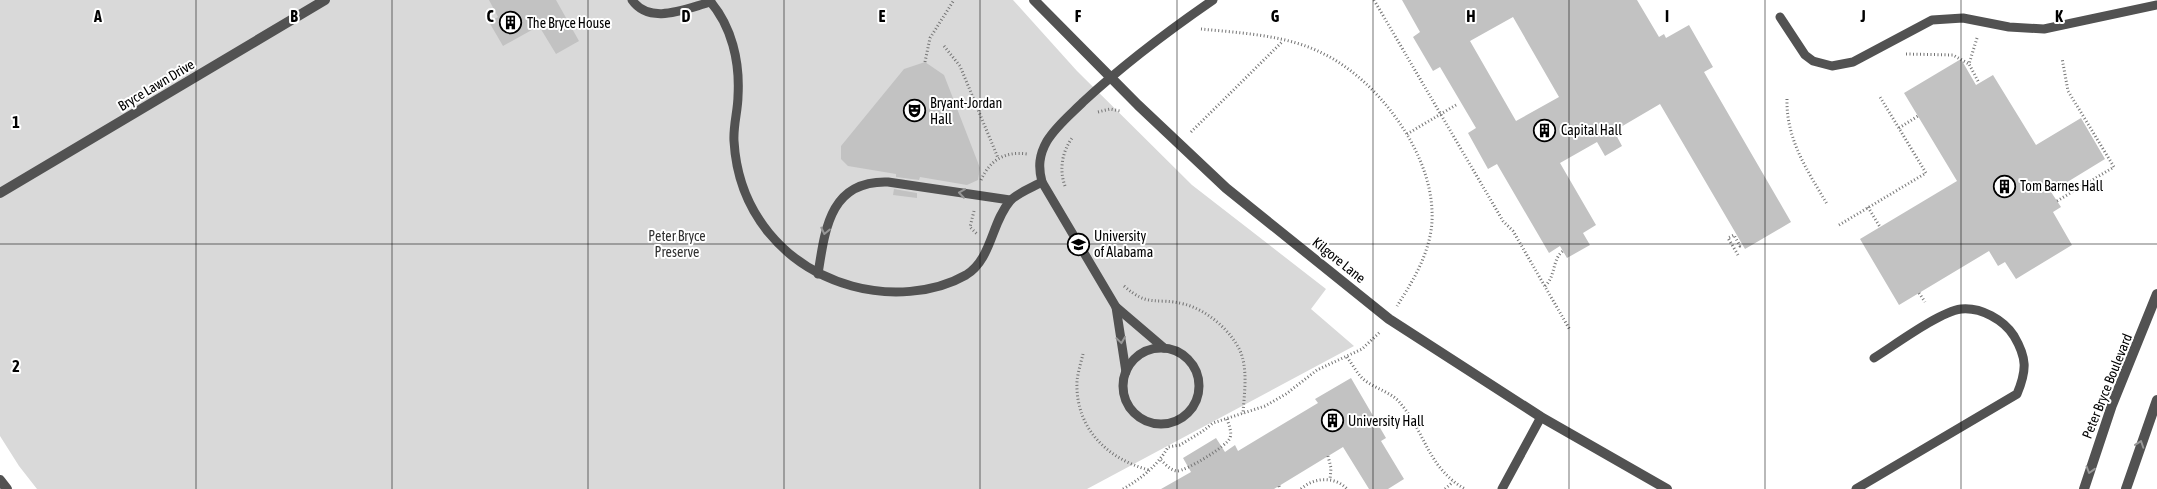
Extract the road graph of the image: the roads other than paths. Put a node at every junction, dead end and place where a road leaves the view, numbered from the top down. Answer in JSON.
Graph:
{"nodes":[{"id":1,"x":325,"y":0,"type":"edge"},
{"id":2,"x":632,"y":0,"type":"edge"},
{"id":3,"x":1034,"y":0,"type":"edge"},
{"id":4,"x":710,"y":1,"type":"edge"},
{"id":5,"x":1211,"y":1,"type":"edge"},
{"id":6,"x":2157,"y":5,"type":"edge"},
{"id":7,"x":1780,"y":17,"type":"dead end"},
{"id":8,"x":1110,"y":77,"type":"junction"},
{"id":9,"x":1042,"y":182,"type":"junction"},
{"id":10,"x":0,"y":194,"type":"edge"},
{"id":11,"x":1010,"y":200,"type":"junction"},
{"id":12,"x":818,"y":274,"type":"junction"},
{"id":13,"x":2157,"y":294,"type":"edge"},
{"id":14,"x":1116,"y":307,"type":"junction"},
{"id":15,"x":1164,"y":348,"type":"junction"},
{"id":16,"x":1874,"y":358,"type":"dead end"},
{"id":17,"x":1126,"y":372,"type":"junction"},
{"id":18,"x":2157,"y":400,"type":"edge"},
{"id":19,"x":1541,"y":417,"type":"junction"},
{"id":20,"x":0,"y":480,"type":"edge"},
{"id":21,"x":7,"y":489,"type":"edge"},
{"id":22,"x":1502,"y":489,"type":"edge"},
{"id":23,"x":1667,"y":489,"type":"edge"},
{"id":24,"x":1856,"y":489,"type":"edge"},
{"id":25,"x":2084,"y":489,"type":"edge"},
{"id":26,"x":2126,"y":489,"type":"edge"}],
"edges":[{"from":1,"to":10,"type":"street","name":"Bryce Lawn Drive"},
{"from":2,"to":4,"type":"lane"},
{"from":3,"to":8,"type":"street","name":"Kilgore Lane"},
{"from":4,"to":12,"type":"lane"},
{"from":5,"to":8,"type":"lane"},
{"from":6,"to":7,"type":"lane"},
{"from":8,"to":9,"type":"lane"},
{"from":8,"to":19,"type":"street","name":"Kilgore Lane"},
{"from":9,"to":11,"type":"lane"},
{"from":9,"to":14,"type":"lane"},
{"from":11,"to":12,"type":"lane"},
{"from":11,"to":12,"type":"lane","one_way":true},
{"from":13,"to":25,"type":"street","name":"Peter Bryce Boulevard","one_way":true},
{"from":14,"to":15,"type":"lane"},
{"from":14,"to":17,"type":"lane","one_way":true},
{"from":15,"to":17,"type":"lane"},
{"from":15,"to":17,"type":"lane"},
{"from":16,"to":24,"type":"lane"},
{"from":26,"to":18,"type":"street","one_way":true},
{"from":19,"to":22,"type":"lane"},
{"from":19,"to":23,"type":"street","name":"Kilgore Lane"},
{"from":20,"to":21,"type":"street"}]}
